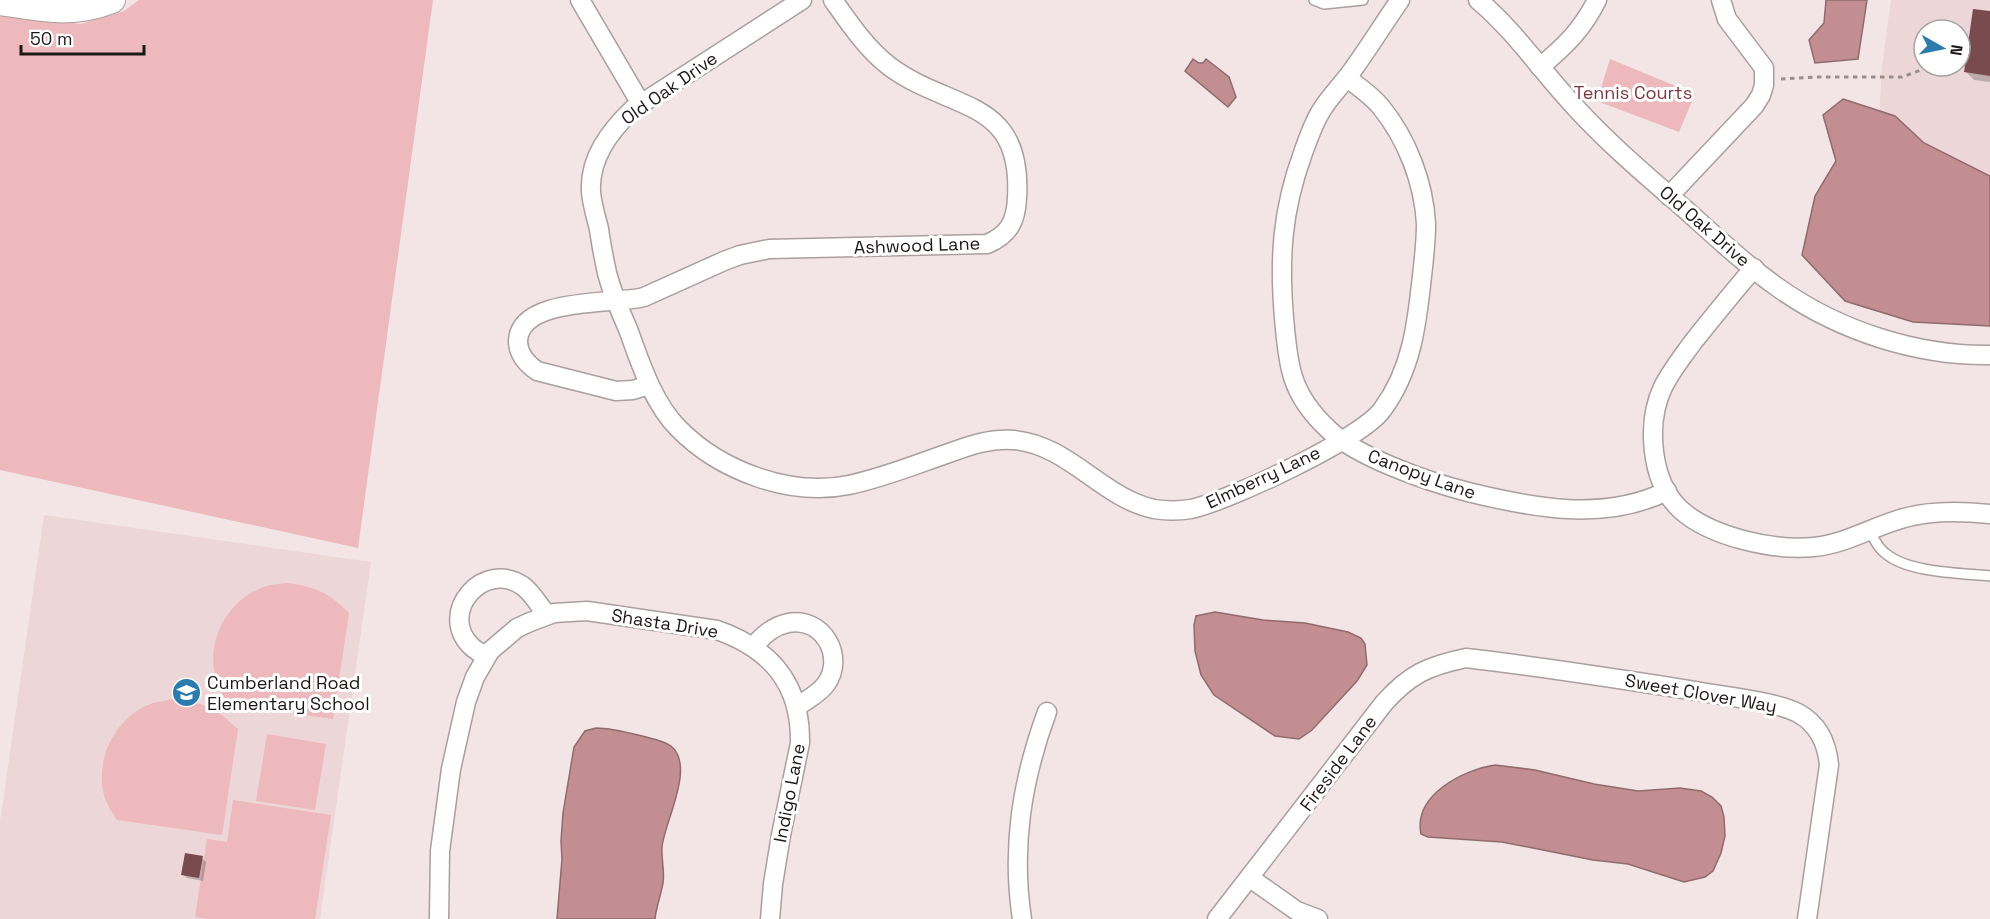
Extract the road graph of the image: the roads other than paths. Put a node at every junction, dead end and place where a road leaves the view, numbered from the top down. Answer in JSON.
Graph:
{"nodes":[{"id":1,"x":112,"y":0,"type":"edge"},
{"id":2,"x":580,"y":0,"type":"edge"},
{"id":3,"x":832,"y":0,"type":"edge"},
{"id":4,"x":1314,"y":0,"type":"edge"},
{"id":5,"x":1363,"y":0,"type":"edge"},
{"id":6,"x":1400,"y":0,"type":"edge"},
{"id":7,"x":1478,"y":0,"type":"edge"},
{"id":8,"x":1597,"y":0,"type":"edge"},
{"id":9,"x":1721,"y":0,"type":"edge"},
{"id":10,"x":0,"y":2,"type":"edge"},
{"id":11,"x":794,"y":2,"type":"edge"},
{"id":12,"x":1540,"y":67,"type":"junction"},
{"id":13,"x":1347,"y":78,"type":"junction"},
{"id":14,"x":641,"y":104,"type":"junction"},
{"id":15,"x":1669,"y":196,"type":"junction"},
{"id":16,"x":1754,"y":268,"type":"junction"},
{"id":17,"x":617,"y":301,"type":"junction"},
{"id":18,"x":1990,"y":355,"type":"edge"},
{"id":19,"x":649,"y":385,"type":"junction"},
{"id":20,"x":1342,"y":441,"type":"junction"},
{"id":21,"x":1667,"y":491,"type":"junction"},
{"id":22,"x":1990,"y":514,"type":"edge"},
{"id":23,"x":1869,"y":530,"type":"junction"},
{"id":24,"x":1990,"y":576,"type":"edge"},
{"id":25,"x":546,"y":615,"type":"junction"},
{"id":26,"x":754,"y":646,"type":"junction"},
{"id":27,"x":486,"y":657,"type":"junction"},
{"id":28,"x":1492,"y":661,"type":"joint"},
{"id":29,"x":796,"y":706,"type":"junction"},
{"id":30,"x":1047,"y":712,"type":"dead end"},
{"id":31,"x":1250,"y":878,"type":"junction"},
{"id":32,"x":439,"y":919,"type":"edge"},
{"id":33,"x":770,"y":919,"type":"edge"},
{"id":34,"x":1022,"y":919,"type":"edge"},
{"id":35,"x":1217,"y":919,"type":"edge"},
{"id":36,"x":1318,"y":919,"type":"edge"},
{"id":37,"x":1807,"y":919,"type":"edge"}],
"edges":[{"from":1,"to":10,"type":"street"},
{"from":2,"to":14,"type":"street"},
{"from":3,"to":17,"type":"street","name":"Ashwood Lane"},
{"from":4,"to":5,"type":"lane"},
{"from":6,"to":13,"type":"street","name":"Canopy Lane"},
{"from":7,"to":12,"type":"street","name":"Old Oak Drive"},
{"from":8,"to":12,"type":"street"},
{"from":9,"to":15,"type":"street"},
{"from":11,"to":14,"type":"street","name":"Old Oak Drive"},
{"from":12,"to":15,"type":"street","name":"Old Oak Drive"},
{"from":13,"to":20,"type":"street","name":"Canopy Lane"},
{"from":13,"to":20,"type":"street","name":"Elmberry Lane"},
{"from":14,"to":17,"type":"street","name":"Old Oak Drive"},
{"from":15,"to":16,"type":"street","name":"Old Oak Drive"},
{"from":16,"to":18,"type":"street","name":"Old Oak Drive"},
{"from":16,"to":21,"type":"street"},
{"from":17,"to":19,"type":"street","name":"Old Oak Drive"},
{"from":17,"to":19,"type":"street","name":"Ashwood Lane"},
{"from":19,"to":20,"type":"street","name":"Elmberry Lane"},
{"from":20,"to":21,"type":"street","name":"Canopy Lane"},
{"from":21,"to":23,"type":"street"},
{"from":22,"to":23,"type":"street"},
{"from":23,"to":24,"type":"lane"},
{"from":25,"to":26,"type":"street","name":"Shasta Drive"},
{"from":25,"to":27,"type":"street","name":"Shasta Drive"},
{"from":25,"to":27,"type":"street"},
{"from":26,"to":29,"type":"street","name":"Indigo Lane"},
{"from":26,"to":29,"type":"street"},
{"from":27,"to":32,"type":"street","name":"Shasta Drive"},
{"from":28,"to":31,"type":"street","name":"Fireside Lane"},
{"from":28,"to":37,"type":"street","name":"Sweet Clover Way"},
{"from":29,"to":33,"type":"street","name":"Indigo Lane"},
{"from":30,"to":34,"type":"street"},
{"from":31,"to":35,"type":"street","name":"Fireside Lane"},
{"from":31,"to":36,"type":"street"}]}
